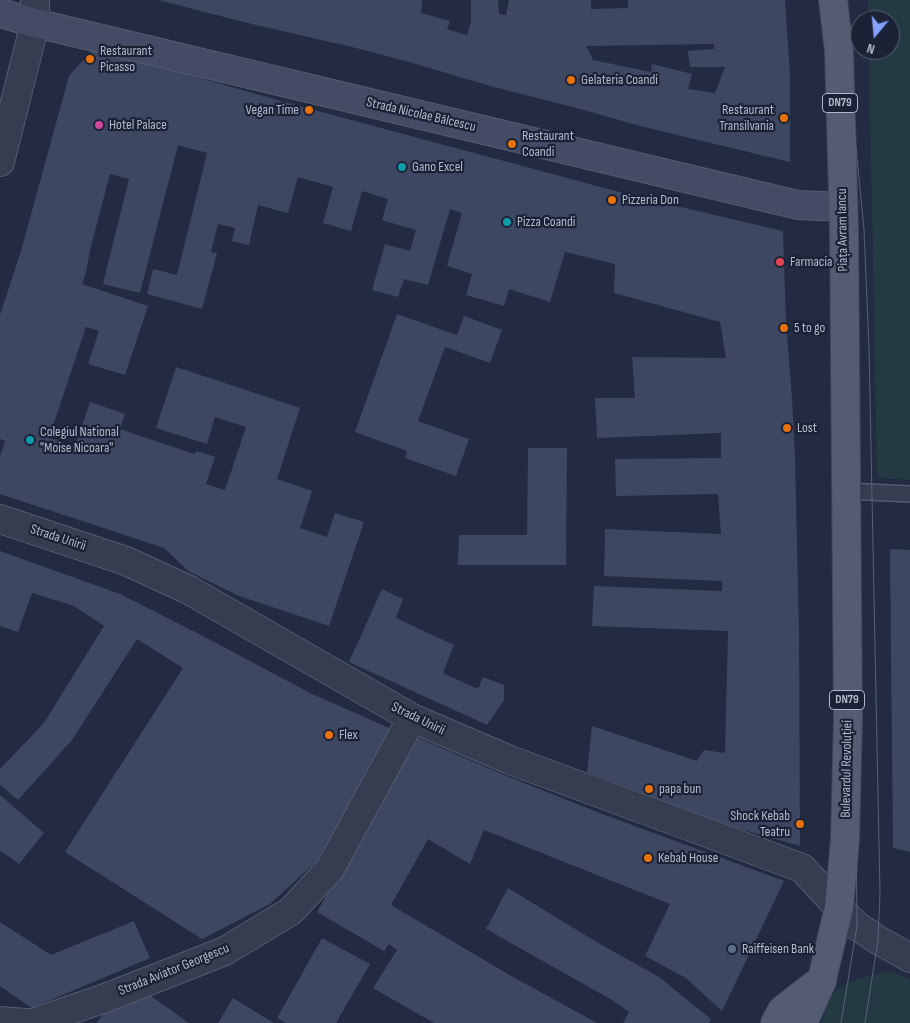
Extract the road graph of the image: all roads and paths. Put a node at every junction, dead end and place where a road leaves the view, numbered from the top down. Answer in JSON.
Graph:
{"nodes":[{"id":1,"x":833,"y":0,"type":"edge"},
{"id":2,"x":35,"y":11,"type":"edge"},
{"id":3,"x":0,"y":13,"type":"edge"},
{"id":4,"x":0,"y":162,"type":"edge"},
{"id":5,"x":843,"y":207,"type":"junction"},
{"id":6,"x":846,"y":491,"type":"junction"},
{"id":7,"x":910,"y":494,"type":"edge"},
{"id":8,"x":0,"y":519,"type":"edge"},
{"id":9,"x":412,"y":718,"type":"junction"},
{"id":10,"x":839,"y":908,"type":"junction"},
{"id":11,"x":910,"y":958,"type":"edge"},
{"id":12,"x":822,"y":979,"type":"junction"},
{"id":13,"x":0,"y":1021,"type":"edge"},
{"id":14,"x":26,"y":1023,"type":"edge"},
{"id":15,"x":33,"y":1023,"type":"edge"},
{"id":16,"x":775,"y":1023,"type":"edge"},
{"id":17,"x":803,"y":1023,"type":"edge"}],
"edges":[{"from":1,"to":5,"type":"main road","name":"Piața Avram Iancu","number":"DN79"},
{"from":2,"to":3,"type":"main road","name":"Strada Nicolae Bălcescu"},
{"from":2,"to":4,"type":"street"},
{"from":2,"to":5,"type":"main road","name":"Strada Nicolae Bălcescu"},
{"from":5,"to":6,"type":"main road","name":"Piața Avram Iancu","number":"DN79"},
{"from":6,"to":7,"type":"lane"},
{"from":6,"to":10,"type":"main road","name":"Bulevardul Revoluției","number":"DN79"},
{"from":8,"to":9,"type":"street","name":"Strada Unirii"},
{"from":9,"to":10,"type":"street","name":"Strada Unirii"},
{"from":9,"to":15,"type":"street","name":"Strada Aviator Georgescu"},
{"from":10,"to":11,"type":"street","name":"Strada Unirii"},
{"from":10,"to":12,"type":"main road","name":"Bulevardul Revoluției","number":"DN79"},
{"from":12,"to":16,"type":"main road"},
{"from":12,"to":17,"type":"main road","name":"Bulevardul Revoluției"},
{"from":13,"to":14,"type":"street"}]}
